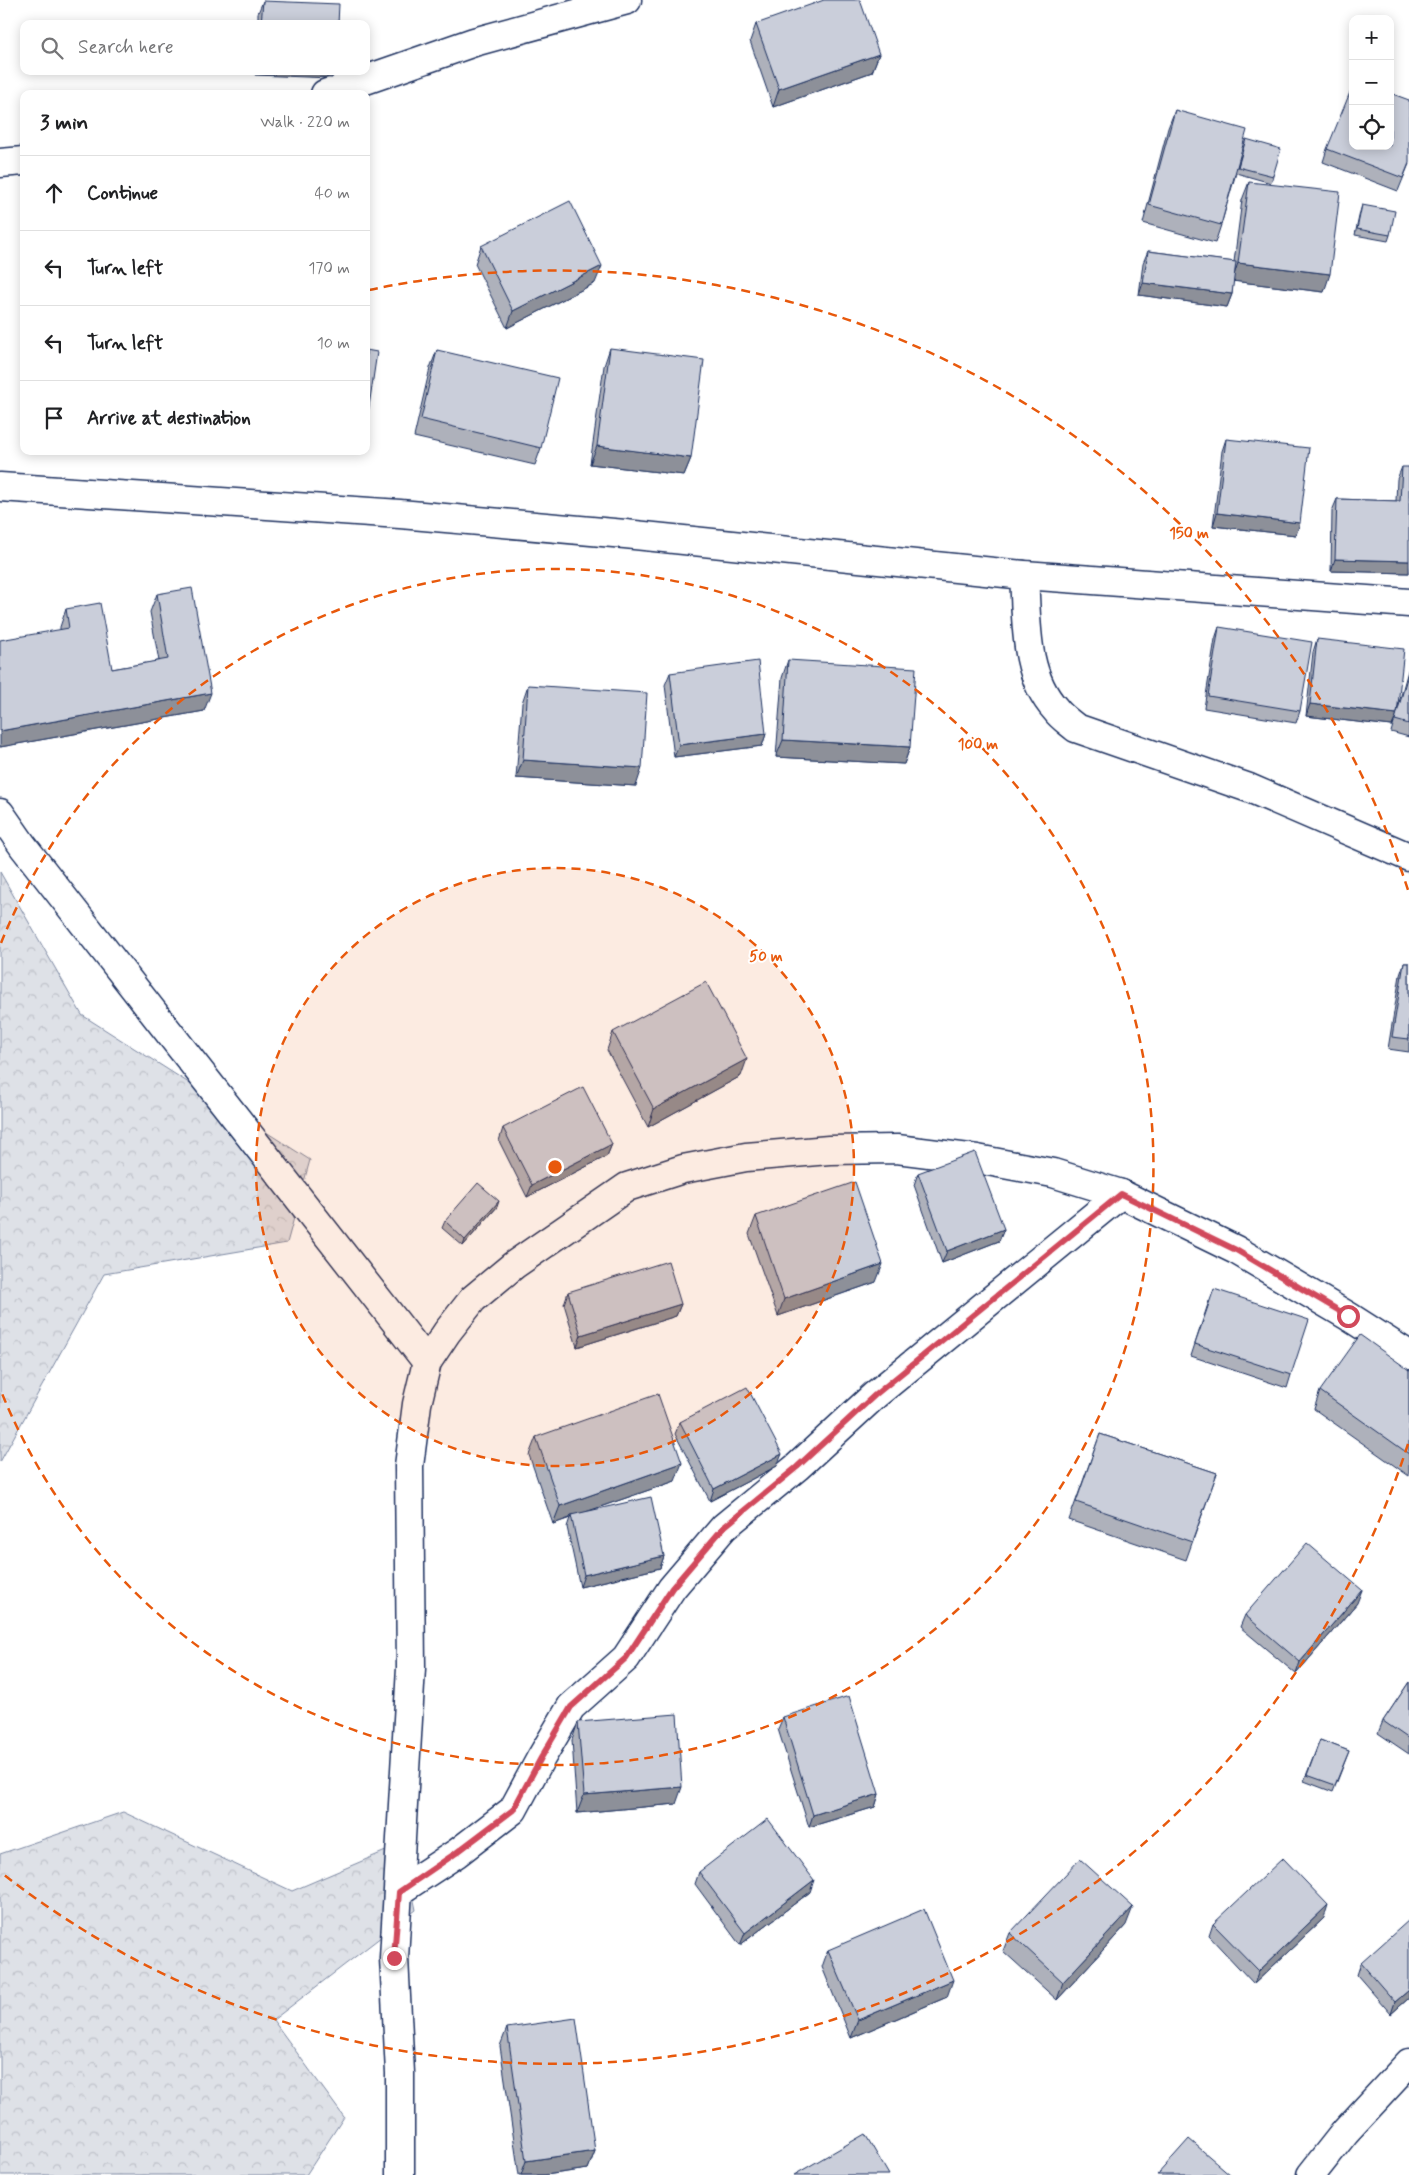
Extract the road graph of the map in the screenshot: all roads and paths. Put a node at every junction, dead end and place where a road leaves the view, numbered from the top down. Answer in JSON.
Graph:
{"nodes":[{"id":1,"x":627,"y":0,"type":"edge"},
{"id":2,"x":336,"y":90,"type":"edge"},
{"id":3,"x":20,"y":161,"type":"edge"},
{"id":4,"x":0,"y":163,"type":"edge"},
{"id":5,"x":0,"y":486,"type":"edge"},
{"id":6,"x":1024,"y":575,"type":"junction"},
{"id":7,"x":1409,"y":603,"type":"edge"},
{"id":8,"x":0,"y":813,"type":"edge"},
{"id":9,"x":1409,"y":857,"type":"edge"},
{"id":10,"x":1121,"y":1194,"type":"junction"},
{"id":11,"x":1409,"y":1355,"type":"edge"},
{"id":12,"x":427,"y":1362,"type":"junction"},
{"id":13,"x":399,"y":1892,"type":"junction"},
{"id":14,"x":1409,"y":2063,"type":"edge"},
{"id":15,"x":400,"y":2175,"type":"edge"},
{"id":16,"x":1311,"y":2175,"type":"edge"}],
"edges":[{"from":1,"to":2,"type":"street"},
{"from":3,"to":4,"type":"street"},
{"from":5,"to":6,"type":"street"},
{"from":6,"to":7,"type":"street"},
{"from":6,"to":9,"type":"street"},
{"from":8,"to":12,"type":"street"},
{"from":10,"to":11,"type":"street"},
{"from":10,"to":12,"type":"street"},
{"from":10,"to":13,"type":"street"},
{"from":12,"to":13,"type":"street"},
{"from":13,"to":15,"type":"street"},
{"from":14,"to":16,"type":"street"}]}
